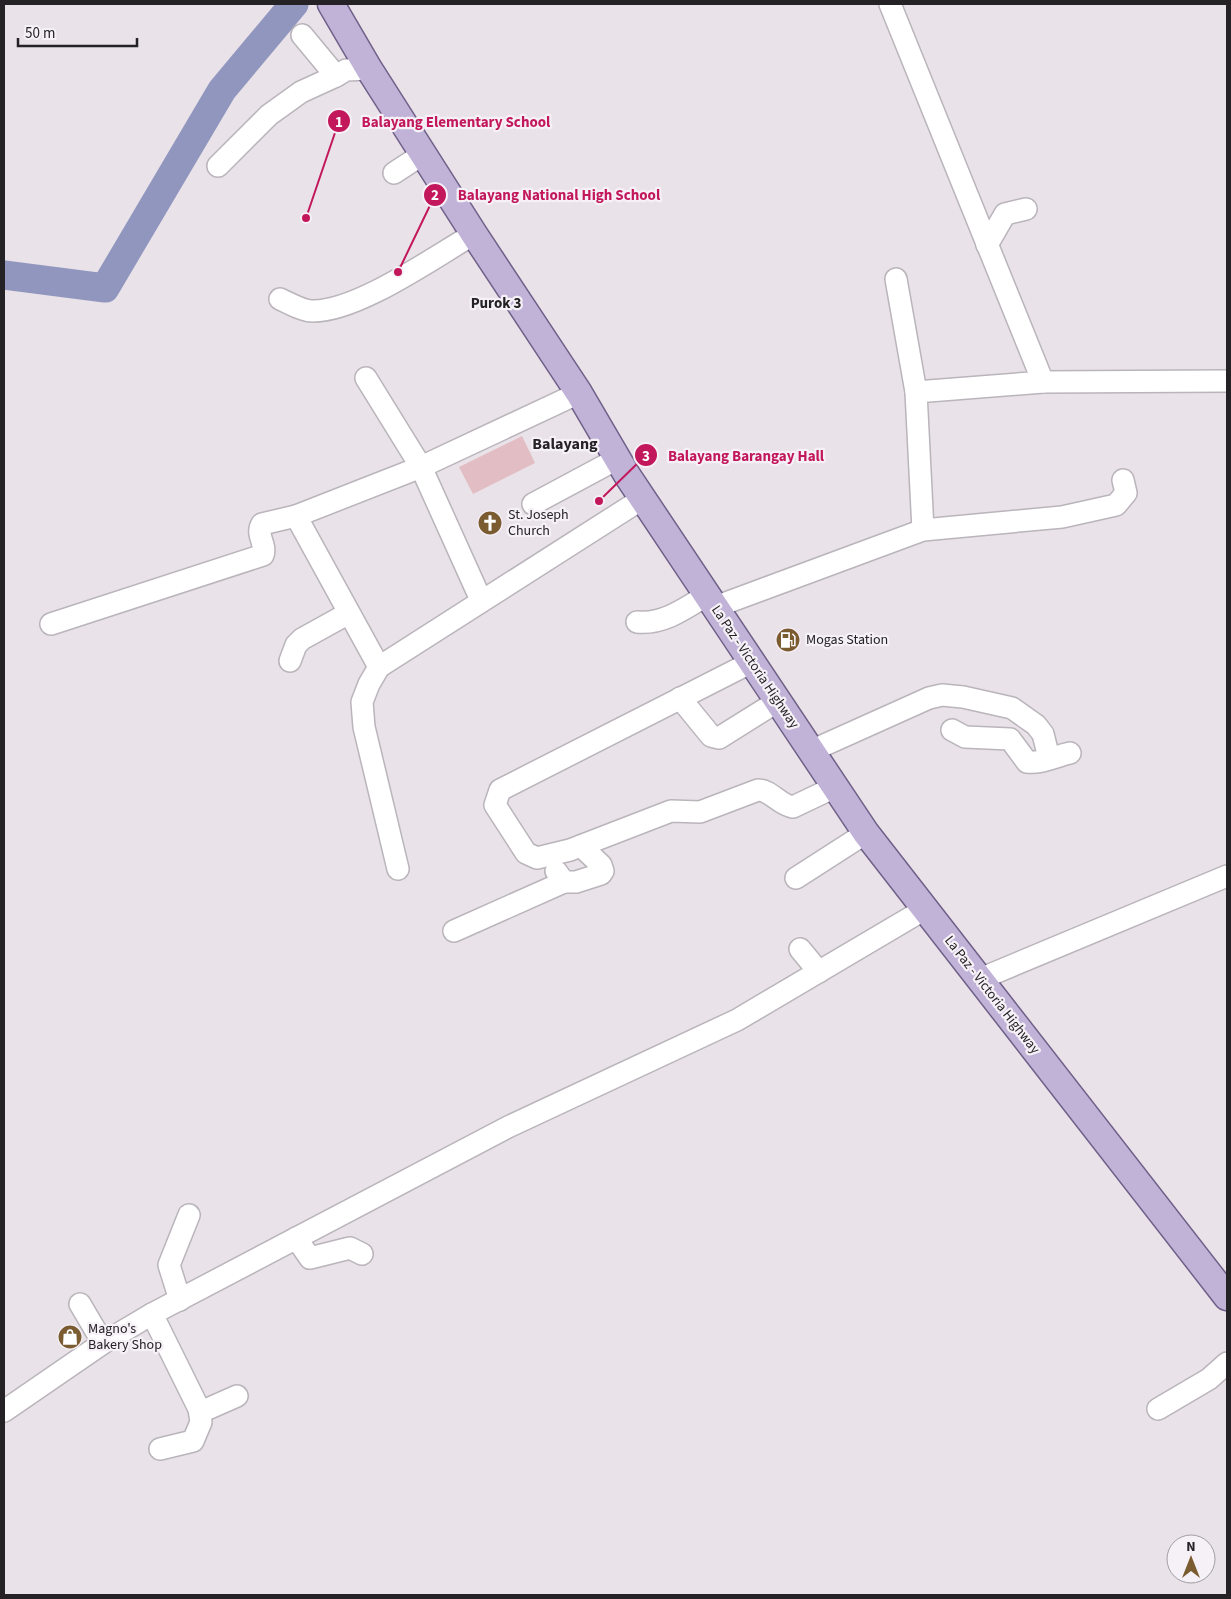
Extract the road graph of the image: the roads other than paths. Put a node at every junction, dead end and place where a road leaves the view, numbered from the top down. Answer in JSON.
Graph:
{"nodes":[{"id":1,"x":332,"y":4,"type":"edge"},
{"id":2,"x":890,"y":4,"type":"edge"},
{"id":3,"x":302,"y":35,"type":"dead end"},
{"id":4,"x":369,"y":69,"type":"junction"},
{"id":5,"x":336,"y":76,"type":"junction"},
{"id":6,"x":423,"y":154,"type":"junction"},
{"id":7,"x":218,"y":166,"type":"dead end"},
{"id":8,"x":394,"y":174,"type":"dead end"},
{"id":9,"x":1026,"y":209,"type":"dead end"},
{"id":10,"x":474,"y":234,"type":"junction"},
{"id":11,"x":987,"y":245,"type":"junction"},
{"id":12,"x":896,"y":279,"type":"dead end"},
{"id":13,"x":280,"y":299,"type":"dead end"},
{"id":14,"x":366,"y":378,"type":"dead end"},
{"id":15,"x":1227,"y":381,"type":"edge"},
{"id":16,"x":1043,"y":382,"type":"junction"},
{"id":17,"x":916,"y":392,"type":"junction"},
{"id":18,"x":579,"y":393,"type":"junction"},
{"id":19,"x":617,"y":459,"type":"junction"},
{"id":20,"x":421,"y":467,"type":"junction"},
{"id":21,"x":1123,"y":480,"type":"dead end"},
{"id":22,"x":642,"y":499,"type":"junction"},
{"id":23,"x":533,"y":504,"type":"dead end"},
{"id":24,"x":296,"y":516,"type":"junction"},
{"id":25,"x":923,"y":530,"type":"junction"},
{"id":26,"x":482,"y":600,"type":"junction"},
{"id":27,"x":711,"y":601,"type":"junction"},
{"id":28,"x":349,"y":613,"type":"junction"},
{"id":29,"x":637,"y":622,"type":"dead end"},
{"id":30,"x":51,"y":624,"type":"dead end"},
{"id":31,"x":290,"y":660,"type":"dead end"},
{"id":32,"x":752,"y":662,"type":"junction"},
{"id":33,"x":379,"y":667,"type":"junction"},
{"id":34,"x":680,"y":698,"type":"junction"},
{"id":35,"x":778,"y":701,"type":"junction"},
{"id":36,"x":952,"y":730,"type":"dead end"},
{"id":37,"x":811,"y":751,"type":"junction"},
{"id":38,"x":835,"y":787,"type":"junction"},
{"id":39,"x":866,"y":834,"type":"junction"},
{"id":40,"x":581,"y":846,"type":"junction"},
{"id":41,"x":546,"y":856,"type":"junction"},
{"id":42,"x":398,"y":869,"type":"dead end"},
{"id":43,"x":1227,"y":876,"type":"edge"},
{"id":44,"x":796,"y":878,"type":"dead end"},
{"id":45,"x":564,"y":882,"type":"junction"},
{"id":46,"x":925,"y":908,"type":"junction"},
{"id":47,"x":454,"y":931,"type":"dead end"},
{"id":48,"x":800,"y":949,"type":"dead end"},
{"id":49,"x":819,"y":972,"type":"junction"},
{"id":50,"x":980,"y":979,"type":"junction"},
{"id":51,"x":189,"y":1215,"type":"dead end"},
{"id":52,"x":296,"y":1238,"type":"junction"},
{"id":53,"x":362,"y":1254,"type":"dead end"},
{"id":54,"x":1227,"y":1298,"type":"edge"},
{"id":55,"x":180,"y":1300,"type":"junction"},
{"id":56,"x":80,"y":1304,"type":"dead end"},
{"id":57,"x":152,"y":1314,"type":"junction"},
{"id":58,"x":103,"y":1343,"type":"junction"},
{"id":59,"x":1227,"y":1363,"type":"edge"},
{"id":60,"x":237,"y":1396,"type":"dead end"},
{"id":61,"x":199,"y":1409,"type":"junction"},
{"id":62,"x":1158,"y":1409,"type":"dead end"},
{"id":63,"x":4,"y":1411,"type":"edge"},
{"id":64,"x":160,"y":1450,"type":"dead end"}],
"edges":[{"from":1,"to":4,"type":"main road","name":"La Paz - Victoria Highway"},
{"from":2,"to":11,"type":"street"},
{"from":3,"to":5,"type":"street"},
{"from":4,"to":5,"type":"street"},
{"from":4,"to":6,"type":"main road","name":"La Paz - Victoria Highway"},
{"from":5,"to":7,"type":"street"},
{"from":6,"to":8,"type":"street"},
{"from":6,"to":10,"type":"main road","name":"La Paz - Victoria Highway"},
{"from":9,"to":11,"type":"street"},
{"from":10,"to":13,"type":"street"},
{"from":10,"to":18,"type":"main road","name":"La Paz - Victoria Highway"},
{"from":11,"to":16,"type":"street"},
{"from":12,"to":17,"type":"street"},
{"from":14,"to":20,"type":"street"},
{"from":15,"to":16,"type":"street"},
{"from":16,"to":17,"type":"street"},
{"from":17,"to":25,"type":"street"},
{"from":18,"to":19,"type":"main road","name":"La Paz - Victoria Highway"},
{"from":18,"to":20,"type":"street"},
{"from":19,"to":22,"type":"main road","name":"La Paz - Victoria Highway"},
{"from":19,"to":23,"type":"street"},
{"from":20,"to":24,"type":"street"},
{"from":20,"to":26,"type":"street"},
{"from":21,"to":25,"type":"street"},
{"from":22,"to":26,"type":"street"},
{"from":22,"to":27,"type":"main road","name":"La Paz - Victoria Highway"},
{"from":24,"to":28,"type":"street"},
{"from":24,"to":30,"type":"street"},
{"from":25,"to":27,"type":"street"},
{"from":26,"to":33,"type":"street"},
{"from":27,"to":29,"type":"street"},
{"from":27,"to":32,"type":"main road","name":"La Paz - Victoria Highway"},
{"from":28,"to":31,"type":"street"},
{"from":28,"to":33,"type":"street"},
{"from":32,"to":34,"type":"street"},
{"from":32,"to":35,"type":"main road","name":"La Paz - Victoria Highway"},
{"from":33,"to":42,"type":"street"},
{"from":34,"to":35,"type":"street"},
{"from":34,"to":41,"type":"street"},
{"from":35,"to":37,"type":"main road","name":"La Paz - Victoria Highway"},
{"from":36,"to":37,"type":"street"},
{"from":37,"to":38,"type":"main road","name":"La Paz - Victoria Highway"},
{"from":38,"to":39,"type":"main road","name":"La Paz - Victoria Highway"},
{"from":38,"to":40,"type":"street"},
{"from":39,"to":44,"type":"street"},
{"from":39,"to":46,"type":"main road","name":"La Paz - Victoria Highway"},
{"from":40,"to":41,"type":"street"},
{"from":40,"to":45,"type":"street"},
{"from":41,"to":45,"type":"street"},
{"from":43,"to":50,"type":"street"},
{"from":45,"to":47,"type":"street"},
{"from":46,"to":49,"type":"street"},
{"from":46,"to":50,"type":"main road","name":"La Paz - Victoria Highway"},
{"from":48,"to":49,"type":"street"},
{"from":49,"to":52,"type":"street"},
{"from":50,"to":54,"type":"main road","name":"La Paz - Victoria Highway"},
{"from":51,"to":55,"type":"street"},
{"from":52,"to":53,"type":"street"},
{"from":52,"to":55,"type":"street"},
{"from":55,"to":57,"type":"street"},
{"from":56,"to":58,"type":"street"},
{"from":57,"to":58,"type":"street"},
{"from":57,"to":61,"type":"street"},
{"from":58,"to":63,"type":"street"},
{"from":59,"to":62,"type":"street"},
{"from":60,"to":61,"type":"street"},
{"from":61,"to":64,"type":"street"}]}
